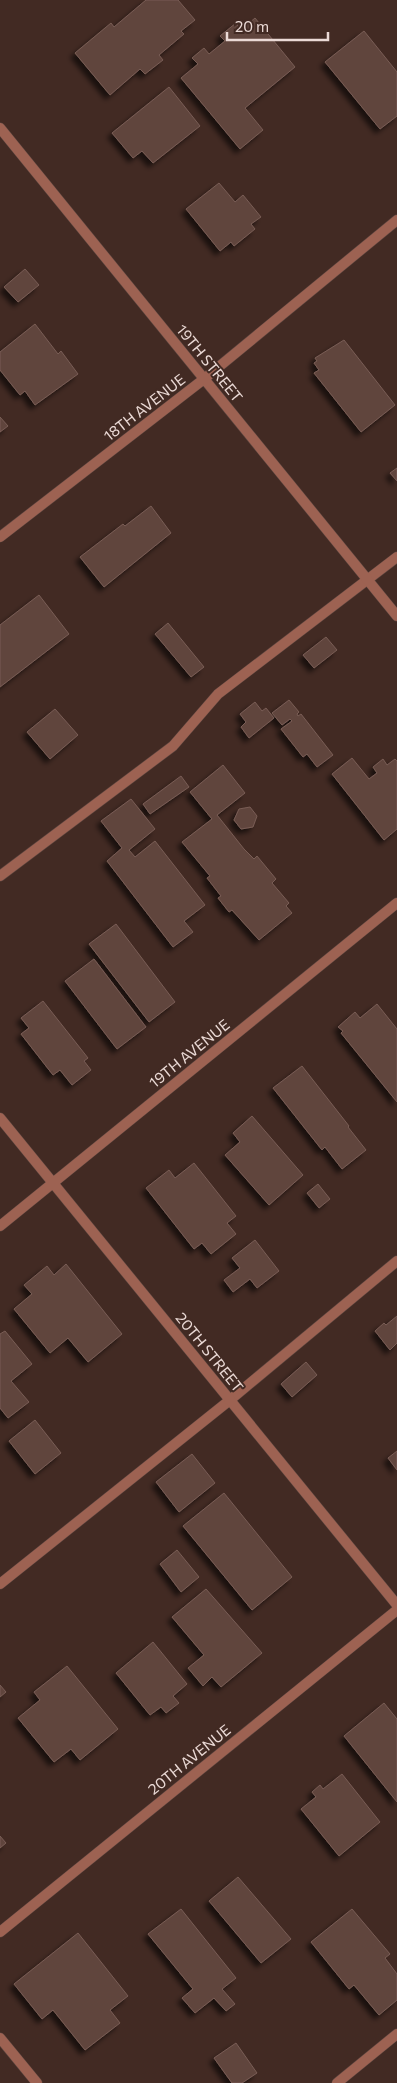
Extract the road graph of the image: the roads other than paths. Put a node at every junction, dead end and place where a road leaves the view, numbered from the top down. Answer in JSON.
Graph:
{"nodes":[{"id":1,"x":0,"y":128,"type":"edge"},
{"id":2,"x":397,"y":220,"type":"edge"},
{"id":3,"x":204,"y":379,"type":"junction"},
{"id":4,"x":0,"y":537,"type":"edge"},
{"id":5,"x":397,"y":557,"type":"edge"},
{"id":6,"x":368,"y":581,"type":"junction"},
{"id":7,"x":397,"y":616,"type":"edge"},
{"id":8,"x":0,"y":876,"type":"edge"},
{"id":9,"x":397,"y":903,"type":"edge"},
{"id":10,"x":0,"y":1118,"type":"edge"},
{"id":11,"x":53,"y":1183,"type":"junction"},
{"id":12,"x":0,"y":1226,"type":"edge"},
{"id":13,"x":397,"y":1261,"type":"edge"},
{"id":14,"x":230,"y":1400,"type":"junction"},
{"id":15,"x":0,"y":1584,"type":"edge"},
{"id":16,"x":397,"y":1605,"type":"edge"},
{"id":17,"x":397,"y":1610,"type":"edge"},
{"id":18,"x":0,"y":1932,"type":"edge"},
{"id":19,"x":397,"y":2034,"type":"edge"},
{"id":20,"x":0,"y":2038,"type":"edge"},
{"id":21,"x":36,"y":2083,"type":"edge"},
{"id":22,"x":337,"y":2083,"type":"edge"}],
"edges":[{"from":1,"to":3,"type":"street","name":"19TH STREET"},
{"from":2,"to":3,"type":"street","name":"18TH AVENUE"},
{"from":3,"to":4,"type":"street","name":"18TH AVENUE"},
{"from":3,"to":6,"type":"street","name":"19TH STREET"},
{"from":5,"to":6,"type":"street"},
{"from":6,"to":7,"type":"street","name":"19TH STREET"},
{"from":6,"to":8,"type":"street"},
{"from":9,"to":11,"type":"street","name":"19TH AVENUE"},
{"from":10,"to":11,"type":"street","name":"20TH STREET"},
{"from":11,"to":12,"type":"street","name":"19TH AVENUE"},
{"from":11,"to":14,"type":"street","name":"20TH STREET"},
{"from":13,"to":14,"type":"street"},
{"from":14,"to":15,"type":"street"},
{"from":14,"to":16,"type":"street","name":"20TH STREET"},
{"from":17,"to":18,"type":"street","name":"20TH AVENUE"},
{"from":19,"to":22,"type":"street"},
{"from":20,"to":21,"type":"street"}]}
